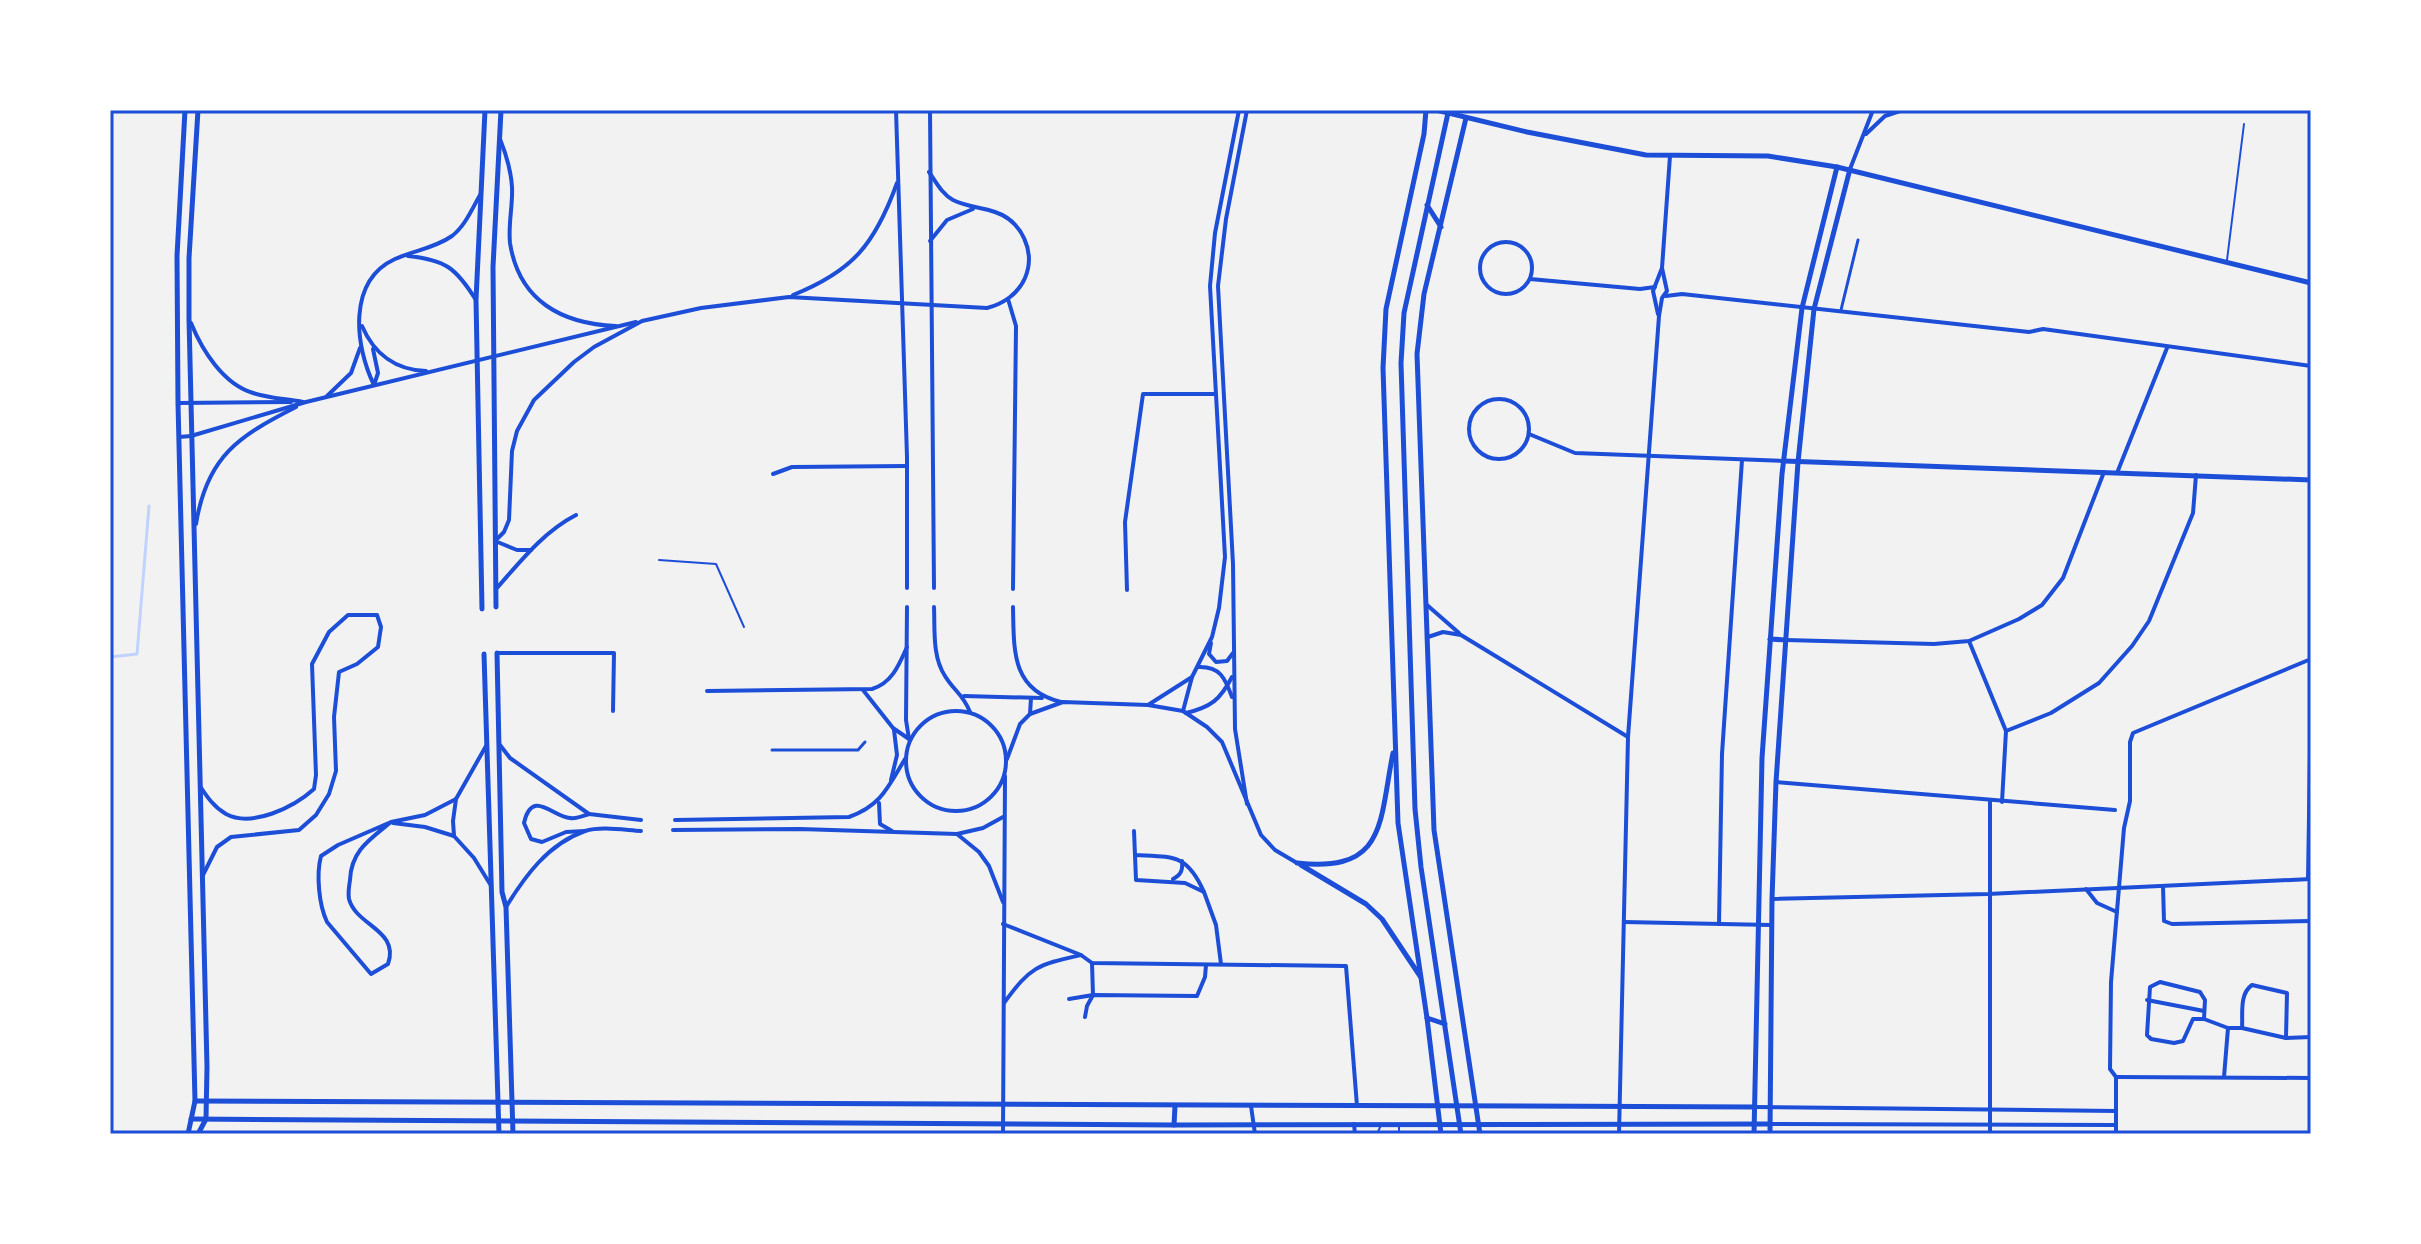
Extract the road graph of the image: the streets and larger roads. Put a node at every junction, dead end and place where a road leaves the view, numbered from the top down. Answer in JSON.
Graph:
{"nodes":[{"id":1,"x":185,"y":110,"type":"edge"},
{"id":2,"x":198,"y":110,"type":"edge"},
{"id":3,"x":485,"y":110,"type":"edge"},
{"id":4,"x":501,"y":110,"type":"edge"},
{"id":5,"x":896,"y":110,"type":"edge"},
{"id":6,"x":930,"y":110,"type":"edge"},
{"id":7,"x":1239,"y":110,"type":"edge"},
{"id":8,"x":1247,"y":110,"type":"edge"},
{"id":9,"x":1426,"y":110,"type":"edge"},
{"id":10,"x":1436,"y":110,"type":"edge"},
{"id":11,"x":1873,"y":110,"type":"edge"},
{"id":12,"x":1903,"y":110,"type":"edge"},
{"id":13,"x":1448,"y":113,"type":"junction"},
{"id":14,"x":1466,"y":118,"type":"junction"},
{"id":15,"x":1864,"y":136,"type":"junction"},
{"id":16,"x":500,"y":138,"type":"junction"},
{"id":17,"x":1670,"y":156,"type":"junction"},
{"id":18,"x":1837,"y":167,"type":"junction"},
{"id":19,"x":1850,"y":169,"type":"junction"},
{"id":20,"x":929,"y":172,"type":"junction"},
{"id":21,"x":897,"y":181,"type":"junction"},
{"id":22,"x":480,"y":195,"type":"junction"},
{"id":23,"x":1427,"y":205,"type":"junction"},
{"id":24,"x":975,"y":209,"type":"junction"},
{"id":25,"x":1441,"y":228,"type":"junction"},
{"id":26,"x":1858,"y":240,"type":"dead end"},
{"id":27,"x":930,"y":241,"type":"junction"},
{"id":28,"x":406,"y":256,"type":"junction"},
{"id":29,"x":1662,"y":268,"type":"junction"},
{"id":30,"x":1530,"y":279,"type":"junction"},
{"id":31,"x":2311,"y":283,"type":"edge"},
{"id":32,"x":1656,"y":286,"type":"junction"},
{"id":33,"x":1665,"y":287,"type":"junction"},
{"id":34,"x":1640,"y":289,"type":"junction"},
{"id":35,"x":1682,"y":294,"type":"junction"},
{"id":36,"x":1655,"y":296,"type":"junction"},
{"id":37,"x":789,"y":297,"type":"junction"},
{"id":38,"x":1664,"y":297,"type":"junction"},
{"id":39,"x":1008,"y":299,"type":"junction"},
{"id":40,"x":476,"y":300,"type":"junction"},
{"id":41,"x":902,"y":303,"type":"junction"},
{"id":42,"x":930,"y":305,"type":"junction"},
{"id":43,"x":1802,"y":308,"type":"junction"},
{"id":44,"x":1814,"y":309,"type":"junction"},
{"id":45,"x":1841,"y":312,"type":"junction"},
{"id":46,"x":1659,"y":316,"type":"junction"},
{"id":47,"x":189,"y":319,"type":"junction"},
{"id":48,"x":642,"y":321,"type":"junction"},
{"id":49,"x":360,"y":322,"type":"junction"},
{"id":50,"x":623,"y":326,"type":"junction"},
{"id":51,"x":371,"y":344,"type":"junction"},
{"id":52,"x":361,"y":346,"type":"junction"},
{"id":53,"x":2167,"y":348,"type":"junction"},
{"id":54,"x":2311,"y":366,"type":"edge"},
{"id":55,"x":432,"y":371,"type":"junction"},
{"id":56,"x":374,"y":385,"type":"junction"},
{"id":57,"x":1215,"y":394,"type":"junction"},
{"id":58,"x":326,"y":397,"type":"junction"},
{"id":59,"x":190,"y":402,"type":"junction"},
{"id":60,"x":306,"y":402,"type":"junction"},
{"id":61,"x":178,"y":403,"type":"junction"},
{"id":62,"x":1529,"y":434,"type":"junction"},
{"id":63,"x":191,"y":436,"type":"junction"},
{"id":64,"x":178,"y":437,"type":"junction"},
{"id":65,"x":1649,"y":456,"type":"junction"},
{"id":66,"x":1742,"y":460,"type":"junction"},
{"id":67,"x":1784,"y":461,"type":"junction"},
{"id":68,"x":1798,"y":462,"type":"junction"},
{"id":69,"x":907,"y":466,"type":"junction"},
{"id":70,"x":2104,"y":472,"type":"junction"},
{"id":71,"x":2117,"y":473,"type":"junction"},
{"id":72,"x":773,"y":474,"type":"dead end"},
{"id":73,"x":2196,"y":475,"type":"junction"},
{"id":74,"x":2311,"y":480,"type":"edge"},
{"id":75,"x":576,"y":515,"type":"dead end"},
{"id":76,"x":193,"y":540,"type":"junction"},
{"id":77,"x":495,"y":541,"type":"junction"},
{"id":78,"x":531,"y":550,"type":"junction"},
{"id":79,"x":907,"y":588,"type":"dead end"},
{"id":80,"x":934,"y":588,"type":"dead end"},
{"id":81,"x":495,"y":589,"type":"junction"},
{"id":82,"x":1013,"y":589,"type":"dead end"},
{"id":83,"x":1127,"y":590,"type":"dead end"},
{"id":84,"x":1425,"y":604,"type":"junction"},
{"id":85,"x":496,"y":607,"type":"dead end"},
{"id":86,"x":907,"y":607,"type":"dead end"},
{"id":87,"x":934,"y":607,"type":"dead end"},
{"id":88,"x":1013,"y":607,"type":"dead end"},
{"id":89,"x":482,"y":609,"type":"dead end"},
{"id":90,"x":1461,"y":635,"type":"junction"},
{"id":91,"x":1212,"y":637,"type":"junction"},
{"id":92,"x":1427,"y":637,"type":"junction"},
{"id":93,"x":1770,"y":639,"type":"junction"},
{"id":94,"x":1786,"y":640,"type":"junction"},
{"id":95,"x":1969,"y":641,"type":"junction"},
{"id":96,"x":907,"y":647,"type":"junction"},
{"id":97,"x":497,"y":653,"type":"joint"},
{"id":98,"x":1233,"y":653,"type":"junction"},
{"id":99,"x":484,"y":654,"type":"dead end"},
{"id":100,"x":2311,"y":659,"type":"edge"},
{"id":101,"x":1197,"y":668,"type":"junction"},
{"id":102,"x":1233,"y":674,"type":"junction"},
{"id":103,"x":1192,"y":677,"type":"junction"},
{"id":104,"x":1228,"y":685,"type":"junction"},
{"id":105,"x":863,"y":690,"type":"junction"},
{"id":106,"x":707,"y":691,"type":"dead end"},
{"id":107,"x":2311,"y":692,"type":"edge"},
{"id":108,"x":964,"y":696,"type":"junction"},
{"id":109,"x":1031,"y":698,"type":"junction"},
{"id":110,"x":1045,"y":698,"type":"junction"},
{"id":111,"x":1063,"y":702,"type":"junction"},
{"id":112,"x":1234,"y":703,"type":"junction"},
{"id":113,"x":1148,"y":705,"type":"junction"},
{"id":114,"x":613,"y":711,"type":"dead end"},
{"id":115,"x":970,"y":712,"type":"junction"},
{"id":116,"x":1185,"y":712,"type":"junction"},
{"id":117,"x":1030,"y":714,"type":"junction"},
{"id":118,"x":893,"y":728,"type":"junction"},
{"id":119,"x":2006,"y":731,"type":"junction"},
{"id":120,"x":1628,"y":737,"type":"junction"},
{"id":121,"x":909,"y":739,"type":"junction"},
{"id":122,"x":865,"y":742,"type":"dead end"},
{"id":123,"x":500,"y":744,"type":"junction"},
{"id":124,"x":1395,"y":745,"type":"junction"},
{"id":125,"x":486,"y":746,"type":"junction"},
{"id":126,"x":772,"y":750,"type":"dead end"},
{"id":127,"x":906,"y":757,"type":"junction"},
{"id":128,"x":1007,"y":759,"type":"junction"},
{"id":129,"x":1005,"y":776,"type":"junction"},
{"id":130,"x":1776,"y":782,"type":"junction"},
{"id":131,"x":199,"y":784,"type":"junction"},
{"id":132,"x":888,"y":788,"type":"junction"},
{"id":133,"x":456,"y":799,"type":"junction"},
{"id":134,"x":879,"y":801,"type":"junction"},
{"id":135,"x":1990,"y":801,"type":"junction"},
{"id":136,"x":2002,"y":802,"type":"junction"},
{"id":137,"x":1247,"y":804,"type":"junction"},
{"id":138,"x":2115,"y":810,"type":"joint"},
{"id":139,"x":2127,"y":813,"type":"junction"},
{"id":140,"x":589,"y":814,"type":"junction"},
{"id":141,"x":425,"y":815,"type":"junction"},
{"id":142,"x":1003,"y":817,"type":"junction"},
{"id":143,"x":641,"y":820,"type":"dead end"},
{"id":144,"x":675,"y":820,"type":"dead end"},
{"id":145,"x":391,"y":822,"type":"junction"},
{"id":146,"x":425,"y":827,"type":"junction"},
{"id":147,"x":673,"y":830,"type":"dead end"},
{"id":148,"x":585,"y":831,"type":"junction"},
{"id":149,"x":641,"y":831,"type":"dead end"},
{"id":150,"x":1134,"y":831,"type":"dead end"},
{"id":151,"x":893,"y":832,"type":"junction"},
{"id":152,"x":957,"y":834,"type":"junction"},
{"id":153,"x":454,"y":836,"type":"junction"},
{"id":154,"x":1136,"y":855,"type":"junction"},
{"id":155,"x":1182,"y":860,"type":"junction"},
{"id":156,"x":1297,"y":863,"type":"junction"},
{"id":157,"x":202,"y":878,"type":"junction"},
{"id":158,"x":2310,"y":879,"type":"edge"},
{"id":159,"x":1171,"y":881,"type":"junction"},
{"id":160,"x":490,"y":884,"type":"junction"},
{"id":161,"x":2163,"y":886,"type":"junction"},
{"id":162,"x":2120,"y":888,"type":"junction"},
{"id":163,"x":2086,"y":889,"type":"junction"},
{"id":164,"x":502,"y":892,"type":"junction"},
{"id":165,"x":1204,"y":892,"type":"junction"},
{"id":166,"x":1988,"y":894,"type":"junction"},
{"id":167,"x":1772,"y":899,"type":"junction"},
{"id":168,"x":1003,"y":902,"type":"junction"},
{"id":169,"x":506,"y":907,"type":"junction"},
{"id":170,"x":2117,"y":912,"type":"junction"},
{"id":171,"x":2311,"y":921,"type":"edge"},
{"id":172,"x":1624,"y":922,"type":"junction"},
{"id":173,"x":1003,"y":924,"type":"junction"},
{"id":174,"x":1719,"y":924,"type":"junction"},
{"id":175,"x":1758,"y":925,"type":"junction"},
{"id":176,"x":1771,"y":925,"type":"junction"},
{"id":177,"x":1081,"y":955,"type":"junction"},
{"id":178,"x":1092,"y":963,"type":"junction"},
{"id":179,"x":1206,"y":964,"type":"junction"},
{"id":180,"x":1221,"y":964,"type":"junction"},
{"id":181,"x":1421,"y":977,"type":"junction"},
{"id":182,"x":1093,"y":995,"type":"junction"},
{"id":183,"x":1069,"y":999,"type":"dead end"},
{"id":184,"x":2147,"y":1000,"type":"junction"},
{"id":185,"x":1003,"y":1005,"type":"junction"},
{"id":186,"x":2204,"y":1011,"type":"junction"},
{"id":187,"x":1085,"y":1017,"type":"dead end"},
{"id":188,"x":1427,"y":1018,"type":"junction"},
{"id":189,"x":2204,"y":1019,"type":"junction"},
{"id":190,"x":1446,"y":1024,"type":"junction"},
{"id":191,"x":2228,"y":1028,"type":"junction"},
{"id":192,"x":2242,"y":1028,"type":"junction"},
{"id":193,"x":2311,"y":1037,"type":"edge"},
{"id":194,"x":2286,"y":1038,"type":"junction"},
{"id":195,"x":2116,"y":1077,"type":"junction"},
{"id":196,"x":2224,"y":1077,"type":"junction"},
{"id":197,"x":2311,"y":1078,"type":"edge"},
{"id":198,"x":207,"y":1100,"type":"junction"},
{"id":199,"x":195,"y":1101,"type":"junction"},
{"id":200,"x":498,"y":1101,"type":"junction"},
{"id":201,"x":511,"y":1101,"type":"junction"},
{"id":202,"x":1002,"y":1103,"type":"junction"},
{"id":203,"x":1175,"y":1105,"type":"junction"},
{"id":204,"x":1438,"y":1105,"type":"junction"},
{"id":205,"x":1458,"y":1105,"type":"junction"},
{"id":206,"x":1251,"y":1106,"type":"junction"},
{"id":207,"x":1357,"y":1106,"type":"junction"},
{"id":208,"x":1475,"y":1106,"type":"junction"},
{"id":209,"x":1621,"y":1107,"type":"junction"},
{"id":210,"x":1754,"y":1107,"type":"junction"},
{"id":211,"x":1771,"y":1108,"type":"junction"},
{"id":212,"x":1990,"y":1110,"type":"junction"},
{"id":213,"x":2116,"y":1111,"type":"junction"},
{"id":214,"x":191,"y":1119,"type":"junction"},
{"id":215,"x":206,"y":1119,"type":"junction"},
{"id":216,"x":498,"y":1120,"type":"junction"},
{"id":217,"x":512,"y":1120,"type":"junction"},
{"id":218,"x":1002,"y":1122,"type":"junction"},
{"id":219,"x":1255,"y":1124,"type":"junction"},
{"id":220,"x":1354,"y":1124,"type":"junction"},
{"id":221,"x":1441,"y":1124,"type":"junction"},
{"id":222,"x":1460,"y":1124,"type":"junction"},
{"id":223,"x":1479,"y":1124,"type":"junction"},
{"id":224,"x":1770,"y":1124,"type":"junction"},
{"id":225,"x":1859,"y":1124,"type":"junction"},
{"id":226,"x":1174,"y":1125,"type":"junction"},
{"id":227,"x":1620,"y":1125,"type":"junction"},
{"id":228,"x":1754,"y":1125,"type":"junction"},
{"id":229,"x":1990,"y":1125,"type":"junction"},
{"id":230,"x":2116,"y":1125,"type":"junction"},
{"id":231,"x":188,"y":1134,"type":"edge"},
{"id":232,"x":198,"y":1134,"type":"edge"},
{"id":233,"x":499,"y":1134,"type":"edge"},
{"id":234,"x":513,"y":1134,"type":"edge"},
{"id":235,"x":1003,"y":1134,"type":"edge"},
{"id":236,"x":1168,"y":1134,"type":"edge"},
{"id":237,"x":1255,"y":1134,"type":"edge"},
{"id":238,"x":1355,"y":1134,"type":"edge"},
{"id":239,"x":1441,"y":1134,"type":"edge"},
{"id":240,"x":1461,"y":1134,"type":"edge"},
{"id":241,"x":1480,"y":1134,"type":"edge"},
{"id":242,"x":1619,"y":1134,"type":"edge"},
{"id":243,"x":1754,"y":1134,"type":"edge"},
{"id":244,"x":1770,"y":1134,"type":"edge"},
{"id":245,"x":1859,"y":1134,"type":"edge"},
{"id":246,"x":1990,"y":1134,"type":"edge"},
{"id":247,"x":2116,"y":1134,"type":"edge"}],
"edges":[{"from":1,"to":61,"type":"street"},
{"from":2,"to":47,"type":"street"},
{"from":3,"to":22,"type":"street"},
{"from":4,"to":16,"type":"street"},
{"from":5,"to":21,"type":"street"},
{"from":6,"to":20,"type":"street"},
{"from":7,"to":57,"type":"street"},
{"from":8,"to":98,"type":"street"},
{"from":9,"to":124,"type":"street"},
{"from":10,"to":13,"type":"street"},
{"from":11,"to":15,"type":"street"},
{"from":12,"to":15,"type":"street"},
{"from":13,"to":14,"type":"street"},
{"from":13,"to":23,"type":"street"},
{"from":14,"to":17,"type":"street"},
{"from":14,"to":25,"type":"street"},
{"from":15,"to":19,"type":"street"},
{"from":16,"to":50,"type":"street"},
{"from":16,"to":77,"type":"street"},
{"from":17,"to":18,"type":"street"},
{"from":17,"to":29,"type":"street"},
{"from":18,"to":19,"type":"street"},
{"from":18,"to":43,"type":"street"},
{"from":19,"to":31,"type":"street"},
{"from":19,"to":44,"type":"street"},
{"from":20,"to":24,"type":"street"},
{"from":20,"to":27,"type":"street"},
{"from":21,"to":37,"type":"street"},
{"from":21,"to":41,"type":"street"},
{"from":22,"to":28,"type":"street"},
{"from":22,"to":40,"type":"street"},
{"from":23,"to":25,"type":"street"},
{"from":23,"to":190,"type":"street"},
{"from":24,"to":27,"type":"street"},
{"from":24,"to":39,"type":"street"},
{"from":25,"to":84,"type":"street"},
{"from":26,"to":45,"type":"street"},
{"from":27,"to":42,"type":"street"},
{"from":28,"to":40,"type":"street"},
{"from":28,"to":49,"type":"street"},
{"from":29,"to":32,"type":"street"},
{"from":29,"to":33,"type":"street"},
{"from":30,"to":30,"type":"street"},
{"from":30,"to":34,"type":"street"},
{"from":32,"to":33,"type":"street"},
{"from":32,"to":34,"type":"street"},
{"from":32,"to":36,"type":"street"},
{"from":33,"to":35,"type":"street"},
{"from":33,"to":38,"type":"street"},
{"from":34,"to":36,"type":"street"},
{"from":35,"to":38,"type":"street"},
{"from":35,"to":43,"type":"street"},
{"from":36,"to":38,"type":"street"},
{"from":36,"to":46,"type":"street"},
{"from":37,"to":41,"type":"street"},
{"from":37,"to":48,"type":"street"},
{"from":38,"to":46,"type":"street"},
{"from":39,"to":42,"type":"street"},
{"from":39,"to":82,"type":"street"},
{"from":40,"to":89,"type":"street"},
{"from":41,"to":42,"type":"street"},
{"from":41,"to":69,"type":"street"},
{"from":42,"to":80,"type":"street"},
{"from":43,"to":44,"type":"street"},
{"from":43,"to":67,"type":"street"},
{"from":44,"to":45,"type":"street"},
{"from":44,"to":68,"type":"street"},
{"from":45,"to":53,"type":"street"},
{"from":46,"to":65,"type":"street"},
{"from":47,"to":59,"type":"street"},
{"from":47,"to":60,"type":"street"},
{"from":48,"to":50,"type":"street"},
{"from":48,"to":77,"type":"street"},
{"from":49,"to":51,"type":"street"},
{"from":49,"to":52,"type":"street"},
{"from":50,"to":55,"type":"street"},
{"from":51,"to":55,"type":"street"},
{"from":51,"to":56,"type":"street"},
{"from":52,"to":56,"type":"street"},
{"from":52,"to":58,"type":"street"},
{"from":53,"to":54,"type":"street"},
{"from":53,"to":71,"type":"street"},
{"from":55,"to":56,"type":"street"},
{"from":56,"to":58,"type":"street"},
{"from":57,"to":83,"type":"street"},
{"from":57,"to":91,"type":"street"},
{"from":58,"to":60,"type":"street"},
{"from":59,"to":60,"type":"street"},
{"from":59,"to":61,"type":"street"},
{"from":59,"to":63,"type":"street"},
{"from":60,"to":63,"type":"street"},
{"from":60,"to":76,"type":"street"},
{"from":61,"to":64,"type":"street"},
{"from":62,"to":62,"type":"street"},
{"from":62,"to":65,"type":"street"},
{"from":63,"to":64,"type":"street"},
{"from":63,"to":76,"type":"street"},
{"from":64,"to":199,"type":"street"},
{"from":65,"to":66,"type":"street"},
{"from":65,"to":120,"type":"street"},
{"from":66,"to":67,"type":"street"},
{"from":66,"to":174,"type":"street"},
{"from":67,"to":68,"type":"street"},
{"from":67,"to":93,"type":"street"},
{"from":68,"to":70,"type":"street"},
{"from":68,"to":94,"type":"street"},
{"from":69,"to":72,"type":"street"},
{"from":69,"to":79,"type":"street"},
{"from":70,"to":71,"type":"street"},
{"from":70,"to":95,"type":"street"},
{"from":71,"to":73,"type":"street"},
{"from":73,"to":74,"type":"street"},
{"from":73,"to":119,"type":"street"},
{"from":75,"to":78,"type":"street"},
{"from":76,"to":131,"type":"street"},
{"from":77,"to":78,"type":"street"},
{"from":77,"to":81,"type":"street"},
{"from":78,"to":81,"type":"street"},
{"from":81,"to":85,"type":"street"},
{"from":84,"to":90,"type":"street"},
{"from":84,"to":92,"type":"street"},
{"from":86,"to":96,"type":"street"},
{"from":87,"to":108,"type":"street"},
{"from":88,"to":110,"type":"street"},
{"from":90,"to":92,"type":"street"},
{"from":90,"to":120,"type":"street"},
{"from":91,"to":98,"type":"street"},
{"from":91,"to":101,"type":"street"},
{"from":92,"to":208,"type":"street"},
{"from":93,"to":94,"type":"street"},
{"from":93,"to":175,"type":"street"},
{"from":94,"to":95,"type":"street"},
{"from":94,"to":130,"type":"street"},
{"from":95,"to":119,"type":"street"},
{"from":96,"to":105,"type":"street"},
{"from":96,"to":121,"type":"street"},
{"from":97,"to":114,"type":"street"},
{"from":97,"to":123,"type":"street"},
{"from":98,"to":102,"type":"street"},
{"from":99,"to":125,"type":"street"},
{"from":100,"to":139,"type":"street"},
{"from":101,"to":103,"type":"street"},
{"from":101,"to":104,"type":"street"},
{"from":102,"to":104,"type":"street"},
{"from":102,"to":112,"type":"street"},
{"from":103,"to":113,"type":"street"},
{"from":103,"to":116,"type":"street"},
{"from":104,"to":112,"type":"street"},
{"from":104,"to":116,"type":"street"},
{"from":105,"to":106,"type":"street"},
{"from":105,"to":118,"type":"street"},
{"from":107,"to":158,"type":"street"},
{"from":108,"to":109,"type":"street"},
{"from":108,"to":115,"type":"street"},
{"from":109,"to":110,"type":"street"},
{"from":109,"to":117,"type":"street"},
{"from":110,"to":111,"type":"street"},
{"from":111,"to":113,"type":"street"},
{"from":111,"to":117,"type":"street"},
{"from":112,"to":137,"type":"street"},
{"from":113,"to":116,"type":"street"},
{"from":115,"to":121,"type":"street"},
{"from":115,"to":128,"type":"street"},
{"from":116,"to":137,"type":"street"},
{"from":117,"to":128,"type":"street"},
{"from":118,"to":121,"type":"street"},
{"from":118,"to":132,"type":"street"},
{"from":119,"to":136,"type":"street"},
{"from":120,"to":172,"type":"street"},
{"from":121,"to":127,"type":"street"},
{"from":122,"to":126,"type":"street"},
{"from":123,"to":125,"type":"street"},
{"from":123,"to":140,"type":"street"},
{"from":123,"to":164,"type":"street"},
{"from":124,"to":156,"type":"street"},
{"from":124,"to":181,"type":"street"},
{"from":125,"to":133,"type":"street"},
{"from":125,"to":160,"type":"street"},
{"from":127,"to":129,"type":"street"},
{"from":127,"to":132,"type":"street"},
{"from":128,"to":129,"type":"street"},
{"from":129,"to":142,"type":"street"},
{"from":130,"to":135,"type":"street"},
{"from":130,"to":167,"type":"street"},
{"from":131,"to":157,"type":"street"},
{"from":131,"to":157,"type":"street"},
{"from":132,"to":134,"type":"street"},
{"from":133,"to":141,"type":"street"},
{"from":133,"to":153,"type":"street"},
{"from":134,"to":144,"type":"street"},
{"from":134,"to":151,"type":"street"},
{"from":135,"to":136,"type":"street"},
{"from":135,"to":166,"type":"street"},
{"from":136,"to":138,"type":"street"},
{"from":137,"to":156,"type":"street"},
{"from":138,"to":139,"type":"street"},
{"from":139,"to":162,"type":"street"},
{"from":140,"to":143,"type":"street"},
{"from":140,"to":148,"type":"street"},
{"from":141,"to":145,"type":"street"},
{"from":141,"to":146,"type":"street"},
{"from":142,"to":152,"type":"street"},
{"from":142,"to":168,"type":"street"},
{"from":145,"to":145,"type":"street"},
{"from":145,"to":146,"type":"street"},
{"from":146,"to":153,"type":"street"},
{"from":147,"to":151,"type":"street"},
{"from":148,"to":149,"type":"street"},
{"from":148,"to":169,"type":"street"},
{"from":150,"to":154,"type":"street"},
{"from":151,"to":152,"type":"street"},
{"from":152,"to":168,"type":"street"},
{"from":153,"to":160,"type":"street"},
{"from":154,"to":155,"type":"street"},
{"from":154,"to":159,"type":"street"},
{"from":155,"to":159,"type":"street"},
{"from":155,"to":165,"type":"street"},
{"from":156,"to":181,"type":"street"},
{"from":157,"to":198,"type":"street"},
{"from":158,"to":161,"type":"street"},
{"from":159,"to":165,"type":"street"},
{"from":160,"to":164,"type":"street"},
{"from":160,"to":200,"type":"street"},
{"from":161,"to":162,"type":"street"},
{"from":161,"to":171,"type":"street"},
{"from":162,"to":163,"type":"street"},
{"from":162,"to":170,"type":"street"},
{"from":163,"to":166,"type":"street"},
{"from":163,"to":170,"type":"street"},
{"from":164,"to":169,"type":"street"},
{"from":165,"to":180,"type":"street"},
{"from":166,"to":167,"type":"street"},
{"from":166,"to":212,"type":"street"},
{"from":167,"to":176,"type":"street"},
{"from":168,"to":173,"type":"street"},
{"from":169,"to":201,"type":"street"},
{"from":170,"to":195,"type":"street"},
{"from":172,"to":174,"type":"street"},
{"from":172,"to":209,"type":"street"},
{"from":173,"to":177,"type":"street"},
{"from":173,"to":185,"type":"street"},
{"from":174,"to":175,"type":"street"},
{"from":175,"to":176,"type":"street"},
{"from":175,"to":210,"type":"street"},
{"from":176,"to":211,"type":"street"},
{"from":177,"to":178,"type":"street"},
{"from":177,"to":185,"type":"street"},
{"from":178,"to":179,"type":"street"},
{"from":178,"to":182,"type":"street"},
{"from":179,"to":180,"type":"street"},
{"from":179,"to":182,"type":"street"},
{"from":180,"to":207,"type":"street"},
{"from":181,"to":188,"type":"street"},
{"from":182,"to":183,"type":"street"},
{"from":182,"to":187,"type":"street"},
{"from":184,"to":186,"type":"street"},
{"from":184,"to":186,"type":"street"},
{"from":184,"to":189,"type":"street"},
{"from":185,"to":202,"type":"street"},
{"from":186,"to":189,"type":"street"},
{"from":188,"to":190,"type":"street"},
{"from":188,"to":204,"type":"street"},
{"from":189,"to":191,"type":"street"},
{"from":190,"to":205,"type":"street"},
{"from":191,"to":192,"type":"street"},
{"from":191,"to":196,"type":"street"},
{"from":192,"to":194,"type":"street"},
{"from":192,"to":194,"type":"street"},
{"from":193,"to":194,"type":"street"},
{"from":195,"to":196,"type":"street"},
{"from":195,"to":213,"type":"street"},
{"from":196,"to":197,"type":"street"},
{"from":198,"to":199,"type":"street"},
{"from":198,"to":200,"type":"street"},
{"from":198,"to":215,"type":"street"},
{"from":199,"to":214,"type":"street"},
{"from":200,"to":201,"type":"street"},
{"from":200,"to":216,"type":"street"},
{"from":201,"to":202,"type":"street"},
{"from":201,"to":217,"type":"street"},
{"from":202,"to":203,"type":"street"},
{"from":202,"to":218,"type":"street"},
{"from":203,"to":206,"type":"street"},
{"from":203,"to":226,"type":"street"},
{"from":204,"to":205,"type":"street"},
{"from":204,"to":207,"type":"street"},
{"from":204,"to":221,"type":"street"},
{"from":205,"to":208,"type":"street"},
{"from":205,"to":222,"type":"street"},
{"from":206,"to":207,"type":"street"},
{"from":206,"to":219,"type":"street"},
{"from":208,"to":209,"type":"street"},
{"from":208,"to":223,"type":"street"},
{"from":209,"to":210,"type":"street"},
{"from":209,"to":227,"type":"street"},
{"from":210,"to":211,"type":"street"},
{"from":210,"to":228,"type":"street"},
{"from":211,"to":212,"type":"street"},
{"from":211,"to":224,"type":"street"},
{"from":212,"to":213,"type":"street"},
{"from":212,"to":229,"type":"street"},
{"from":213,"to":230,"type":"street"},
{"from":214,"to":215,"type":"street"},
{"from":214,"to":231,"type":"street"},
{"from":215,"to":216,"type":"street"},
{"from":215,"to":232,"type":"street"},
{"from":216,"to":217,"type":"street"},
{"from":216,"to":233,"type":"street"},
{"from":217,"to":218,"type":"street"},
{"from":217,"to":234,"type":"street"},
{"from":218,"to":226,"type":"street"},
{"from":218,"to":235,"type":"street"},
{"from":219,"to":220,"type":"street"},
{"from":219,"to":226,"type":"street"},
{"from":219,"to":237,"type":"street"},
{"from":220,"to":221,"type":"street"},
{"from":220,"to":238,"type":"street"},
{"from":221,"to":222,"type":"street"},
{"from":221,"to":239,"type":"street"},
{"from":222,"to":223,"type":"street"},
{"from":222,"to":240,"type":"street"},
{"from":223,"to":227,"type":"street"},
{"from":223,"to":241,"type":"street"},
{"from":224,"to":225,"type":"street"},
{"from":224,"to":228,"type":"street"},
{"from":224,"to":244,"type":"street"},
{"from":225,"to":229,"type":"street"},
{"from":225,"to":245,"type":"street"},
{"from":226,"to":236,"type":"street"},
{"from":227,"to":228,"type":"street"},
{"from":227,"to":242,"type":"street"},
{"from":228,"to":243,"type":"street"},
{"from":229,"to":230,"type":"street"},
{"from":229,"to":246,"type":"street"},
{"from":230,"to":247,"type":"street"}]}
